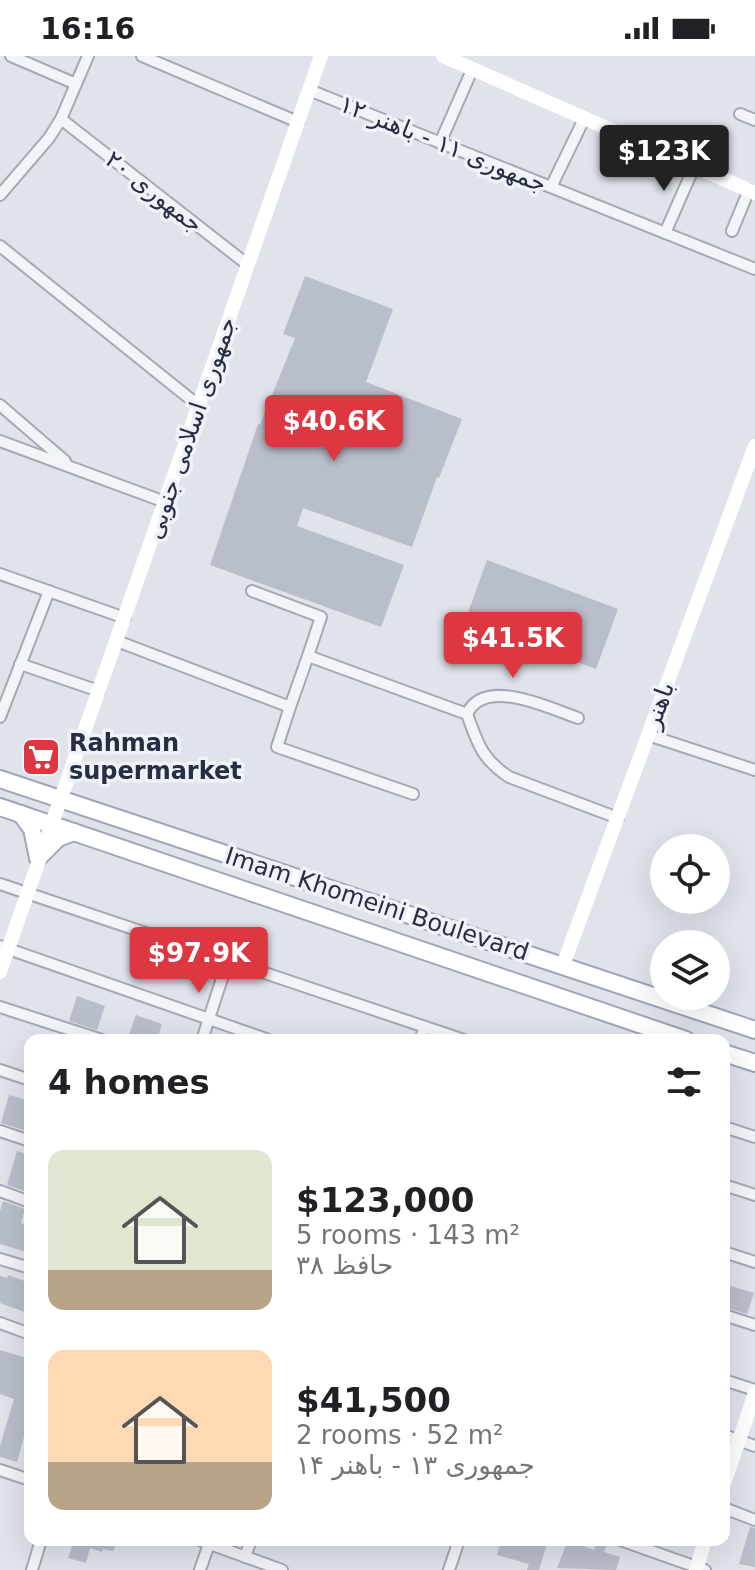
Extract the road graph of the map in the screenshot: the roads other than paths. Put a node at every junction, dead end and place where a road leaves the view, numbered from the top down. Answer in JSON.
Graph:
{"nodes":[{"id":1,"x":11,"y":56,"type":"edge"},
{"id":2,"x":88,"y":56,"type":"edge"},
{"id":3,"x":142,"y":56,"type":"edge"},
{"id":4,"x":321,"y":56,"type":"edge"},
{"id":5,"x":443,"y":56,"type":"edge"},
{"id":6,"x":472,"y":70,"type":"junction"},
{"id":7,"x":76,"y":84,"type":"junction"},
{"id":8,"x":309,"y":90,"type":"junction"},
{"id":9,"x":740,"y":114,"type":"dead end"},
{"id":10,"x":61,"y":119,"type":"junction"},
{"id":11,"x":584,"y":119,"type":"junction"},
{"id":12,"x":755,"y":120,"type":"edge"},
{"id":13,"x":298,"y":122,"type":"junction"},
{"id":14,"x":440,"y":143,"type":"junction"},
{"id":15,"x":694,"y":167,"type":"junction"},
{"id":16,"x":551,"y":187,"type":"junction"},
{"id":17,"x":752,"y":191,"type":"edge"},
{"id":18,"x":0,"y":195,"type":"edge"},
{"id":19,"x":732,"y":231,"type":"dead end"},
{"id":20,"x":665,"y":233,"type":"junction"},
{"id":21,"x":0,"y":246,"type":"edge"},
{"id":22,"x":248,"y":265,"type":"junction"},
{"id":23,"x":755,"y":269,"type":"edge"},
{"id":24,"x":0,"y":405,"type":"edge"},
{"id":25,"x":199,"y":406,"type":"junction"},
{"id":26,"x":0,"y":441,"type":"edge"},
{"id":27,"x":755,"y":446,"type":"edge"},
{"id":28,"x":72,"y":468,"type":"junction"},
{"id":29,"x":165,"y":502,"type":"junction"},
{"id":30,"x":0,"y":574,"type":"edge"},
{"id":31,"x":49,"y":591,"type":"junction"},
{"id":32,"x":252,"y":591,"type":"dead end"},
{"id":33,"x":125,"y":618,"type":"junction"},
{"id":34,"x":117,"y":641,"type":"junction"},
{"id":35,"x":308,"y":656,"type":"junction"},
{"id":36,"x":20,"y":664,"type":"junction"},
{"id":37,"x":0,"y":679,"type":"edge"},
{"id":38,"x":13,"y":683,"type":"junction"},
{"id":39,"x":99,"y":691,"type":"junction"},
{"id":40,"x":290,"y":707,"type":"junction"},
{"id":41,"x":467,"y":714,"type":"junction"},
{"id":42,"x":0,"y":717,"type":"edge"},
{"id":43,"x":578,"y":718,"type":"dead end"},
{"id":44,"x":648,"y":735,"type":"junction"},
{"id":45,"x":755,"y":770,"type":"edge"},
{"id":46,"x":0,"y":779,"type":"edge"},
{"id":47,"x":413,"y":794,"type":"dead end"},
{"id":48,"x":59,"y":800,"type":"junction"},
{"id":49,"x":0,"y":807,"type":"edge"},
{"id":50,"x":21,"y":814,"type":"junction"},
{"id":51,"x":618,"y":818,"type":"junction"},
{"id":52,"x":51,"y":824,"type":"junction"},
{"id":53,"x":74,"y":832,"type":"junction"},
{"id":54,"x":38,"y":858,"type":"junction"},
{"id":55,"x":0,"y":884,"type":"edge"},
{"id":56,"x":27,"y":893,"type":"junction"},
{"id":57,"x":4,"y":948,"type":"edge"},
{"id":58,"x":228,"y":960,"type":"junction"},
{"id":59,"x":563,"y":965,"type":"junction"},
{"id":60,"x":0,"y":972,"type":"edge"},
{"id":61,"x":0,"y":1007,"type":"edge"},
{"id":62,"x":208,"y":1020,"type":"junction"},
{"id":63,"x":425,"y":1027,"type":"junction"},
{"id":64,"x":755,"y":1030,"type":"edge"},
{"id":65,"x":83,"y":1034,"type":"edge"},
{"id":66,"x":204,"y":1034,"type":"edge"},
{"id":67,"x":251,"y":1034,"type":"edge"},
{"id":68,"x":422,"y":1034,"type":"edge"},
{"id":69,"x":446,"y":1034,"type":"edge"},
{"id":70,"x":668,"y":1034,"type":"edge"},
{"id":71,"x":730,"y":1055,"type":"edge"},
{"id":72,"x":755,"y":1063,"type":"edge"},
{"id":73,"x":0,"y":1070,"type":"edge"},
{"id":74,"x":24,"y":1078,"type":"edge"},
{"id":75,"x":730,"y":1129,"type":"edge"},
{"id":76,"x":0,"y":1131,"type":"edge"},
{"id":77,"x":755,"y":1137,"type":"edge"},
{"id":78,"x":24,"y":1139,"type":"edge"},
{"id":79,"x":730,"y":1187,"type":"edge"},
{"id":80,"x":0,"y":1191,"type":"edge"},
{"id":81,"x":755,"y":1195,"type":"edge"},
{"id":82,"x":24,"y":1200,"type":"edge"},
{"id":83,"x":730,"y":1254,"type":"edge"},
{"id":84,"x":0,"y":1259,"type":"edge"},
{"id":85,"x":755,"y":1262,"type":"edge"},
{"id":86,"x":24,"y":1266,"type":"edge"},
{"id":87,"x":730,"y":1317,"type":"edge"},
{"id":88,"x":0,"y":1323,"type":"edge"},
{"id":89,"x":755,"y":1325,"type":"edge"},
{"id":90,"x":24,"y":1332,"type":"edge"},
{"id":91,"x":730,"y":1382,"type":"edge"},
{"id":92,"x":755,"y":1392,"type":"edge"},
{"id":93,"x":731,"y":1438,"type":"edge"},
{"id":94,"x":755,"y":1446,"type":"edge"},
{"id":95,"x":0,"y":1470,"type":"edge"},
{"id":96,"x":24,"y":1478,"type":"edge"},
{"id":97,"x":730,"y":1510,"type":"edge"},
{"id":98,"x":755,"y":1520,"type":"edge"},
{"id":99,"x":39,"y":1546,"type":"edge"},
{"id":100,"x":203,"y":1546,"type":"edge"},
{"id":101,"x":215,"y":1546,"type":"edge"},
{"id":102,"x":249,"y":1546,"type":"edge"},
{"id":103,"x":457,"y":1546,"type":"edge"},
{"id":104,"x":636,"y":1546,"type":"edge"},
{"id":105,"x":704,"y":1546,"type":"edge"},
{"id":106,"x":245,"y":1557,"type":"junction"},
{"id":107,"x":699,"y":1569,"type":"edge"},
{"id":108,"x":32,"y":1570,"type":"edge"},
{"id":109,"x":200,"y":1570,"type":"edge"},
{"id":110,"x":280,"y":1570,"type":"edge"},
{"id":111,"x":449,"y":1570,"type":"edge"}],
"edges":[{"from":1,"to":7,"type":"street"},
{"from":2,"to":7,"type":"street"},
{"from":3,"to":13,"type":"street"},
{"from":4,"to":8,"type":"main road","name":"جمهوری اسلامی جنوبی"},
{"from":5,"to":6,"type":"main road"},
{"from":6,"to":11,"type":"main road"},
{"from":6,"to":14,"type":"street"},
{"from":7,"to":10,"type":"street"},
{"from":8,"to":13,"type":"main road","name":"جمهوری اسلامی جنوبی"},
{"from":8,"to":14,"type":"street","name":"جمهوری ۱۱ - باهنر ۱۲"},
{"from":9,"to":12,"type":"street"},
{"from":10,"to":18,"type":"street"},
{"from":10,"to":22,"type":"street","name":"جمهوری ۲۰"},
{"from":11,"to":15,"type":"main road"},
{"from":11,"to":16,"type":"street"},
{"from":13,"to":22,"type":"main road","name":"جمهوری اسلامی جنوبی"},
{"from":14,"to":16,"type":"street","name":"جمهوری ۱۱ - باهنر ۱۲"},
{"from":15,"to":17,"type":"main road"},
{"from":15,"to":20,"type":"street"},
{"from":16,"to":20,"type":"street","name":"جمهوری ۱۱ - باهنر ۱۲"},
{"from":17,"to":19,"type":"street"},
{"from":20,"to":23,"type":"street","name":"جمهوری ۱۱ - باهنر ۱۲"},
{"from":21,"to":25,"type":"street"},
{"from":22,"to":25,"type":"main road","name":"جمهوری اسلامی جنوبی"},
{"from":24,"to":28,"type":"street"},
{"from":25,"to":29,"type":"main road","name":"جمهوری اسلامی جنوبی"},
{"from":26,"to":28,"type":"street"},
{"from":27,"to":44,"type":"main road","name":"باهنر"},
{"from":28,"to":29,"type":"street"},
{"from":29,"to":33,"type":"main road","name":"جمهوری اسلامی جنوبی"},
{"from":30,"to":31,"type":"street"},
{"from":31,"to":33,"type":"street"},
{"from":31,"to":36,"type":"street"},
{"from":32,"to":35,"type":"street"},
{"from":33,"to":34,"type":"main road","name":"جمهوری اسلامی جنوبی"},
{"from":34,"to":39,"type":"main road","name":"جمهوری اسلامی جنوبی"},
{"from":34,"to":40,"type":"street"},
{"from":35,"to":40,"type":"street"},
{"from":35,"to":41,"type":"street"},
{"from":36,"to":38,"type":"street"},
{"from":36,"to":39,"type":"street"},
{"from":37,"to":38,"type":"street"},
{"from":38,"to":42,"type":"street"},
{"from":39,"to":48,"type":"main road","name":"جمهوری اسلامی جنوبی"},
{"from":40,"to":47,"type":"street"},
{"from":41,"to":43,"type":"street"},
{"from":41,"to":51,"type":"street"},
{"from":44,"to":45,"type":"street"},
{"from":44,"to":51,"type":"main road","name":"باهنر"},
{"from":46,"to":48,"type":"main road","name":"Imam Khomeini Boulevard"},
{"from":48,"to":52,"type":"main road","name":"جمهوری اسلامی جنوبی"},
{"from":48,"to":59,"type":"main road","name":"Imam Khomeini Boulevard"},
{"from":49,"to":50,"type":"main road","name":"Imam Khomeini Boulevard"},
{"from":50,"to":52,"type":"main road","name":"Imam Khomeini Boulevard"},
{"from":50,"to":54,"type":"main road"},
{"from":51,"to":59,"type":"main road","name":"باهنر"},
{"from":52,"to":53,"type":"main road","name":"Imam Khomeini Boulevard"},
{"from":52,"to":54,"type":"main road","name":"جمهوری اسلامی جنوبی"},
{"from":53,"to":54,"type":"main road"},
{"from":53,"to":70,"type":"main road","name":"Imam Khomeini Boulevard"},
{"from":54,"to":56,"type":"main road","name":"جمهوری اسلامی جنوبی"},
{"from":55,"to":56,"type":"street"},
{"from":56,"to":57,"type":"main road","name":"جمهوری اسلامی جنوبی"},
{"from":56,"to":58,"type":"street"},
{"from":57,"to":60,"type":"main road","name":"جمهوری اسلامی جنوبی"},
{"from":57,"to":62,"type":"street"},
{"from":58,"to":62,"type":"street"},
{"from":58,"to":63,"type":"street"},
{"from":59,"to":64,"type":"main road","name":"Imam Khomeini Boulevard"},
{"from":61,"to":65,"type":"street"},
{"from":62,"to":66,"type":"street"},
{"from":62,"to":67,"type":"street"},
{"from":63,"to":68,"type":"street"},
{"from":63,"to":69,"type":"street"},
{"from":71,"to":72,"type":"main road"},
{"from":73,"to":74,"type":"street"},
{"from":75,"to":77,"type":"street"},
{"from":76,"to":78,"type":"street"},
{"from":79,"to":81,"type":"street"},
{"from":80,"to":82,"type":"street"},
{"from":83,"to":85,"type":"street"},
{"from":84,"to":86,"type":"street"},
{"from":87,"to":89,"type":"street"},
{"from":88,"to":90,"type":"street"},
{"from":91,"to":92,"type":"street"},
{"from":92,"to":93,"type":"main road"},
{"from":93,"to":94,"type":"street"},
{"from":95,"to":96,"type":"street"},
{"from":97,"to":98,"type":"street"},
{"from":99,"to":108,"type":"street"},
{"from":100,"to":109,"type":"street"},
{"from":101,"to":106,"type":"street"},
{"from":102,"to":106,"type":"street"},
{"from":103,"to":111,"type":"street"},
{"from":104,"to":107,"type":"street"},
{"from":105,"to":107,"type":"main road"},
{"from":106,"to":110,"type":"street"}]}
